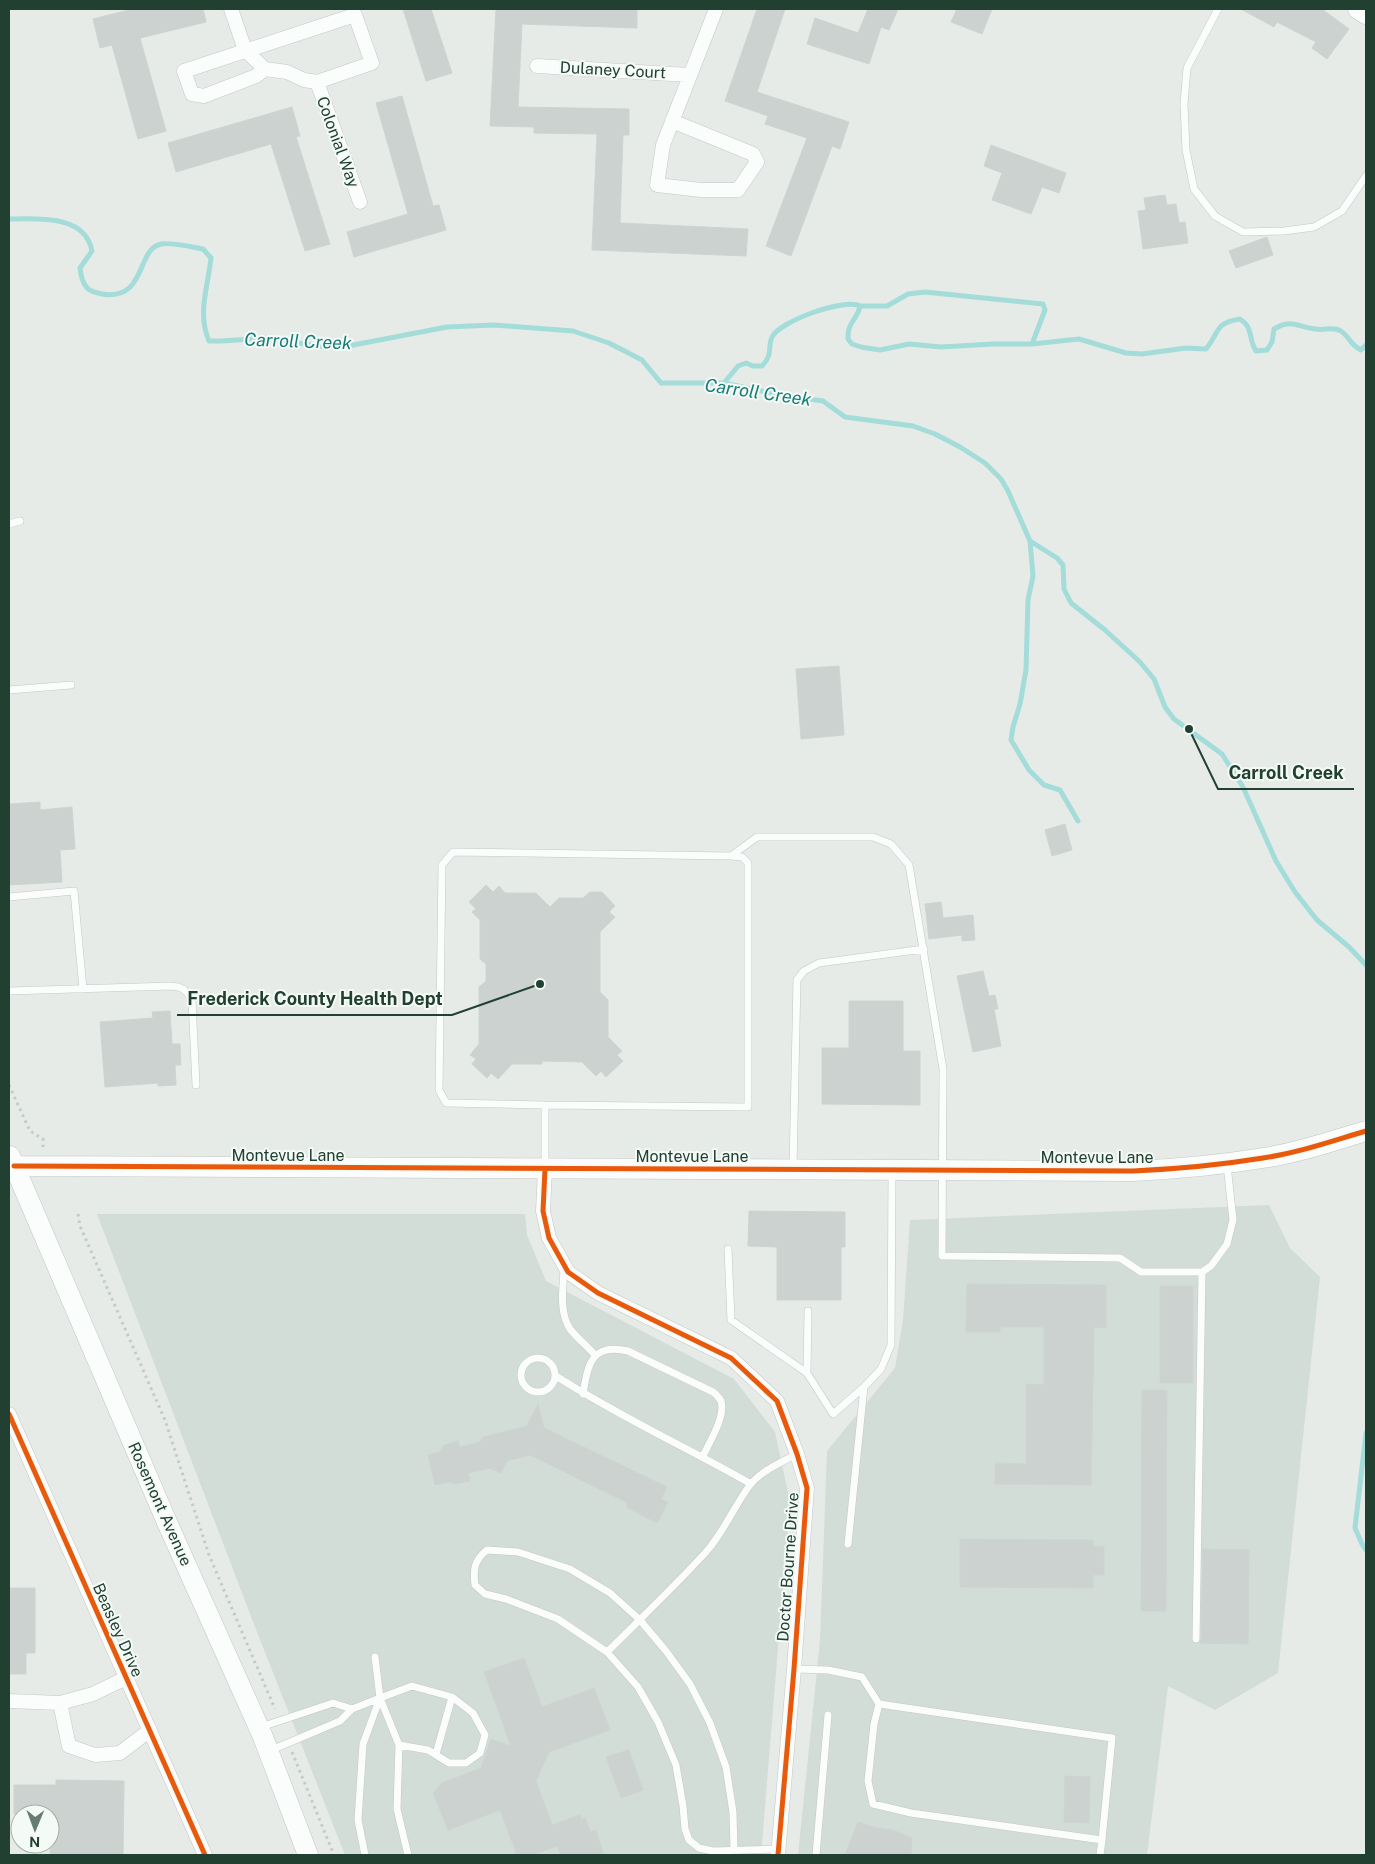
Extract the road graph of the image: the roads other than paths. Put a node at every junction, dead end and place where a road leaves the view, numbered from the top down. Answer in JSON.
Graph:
{"nodes":[{"id":1,"x":232,"y":9,"type":"edge"},
{"id":2,"x":716,"y":9,"type":"edge"},
{"id":3,"x":1218,"y":9,"type":"edge"},
{"id":4,"x":1358,"y":9,"type":"edge"},
{"id":5,"x":1366,"y":14,"type":"edge"},
{"id":6,"x":245,"y":50,"type":"junction"},
{"id":7,"x":537,"y":66,"type":"dead end"},
{"id":8,"x":265,"y":69,"type":"junction"},
{"id":9,"x":689,"y":75,"type":"junction"},
{"id":10,"x":317,"y":82,"type":"junction"},
{"id":11,"x":672,"y":121,"type":"junction"},
{"id":12,"x":1366,"y":176,"type":"edge"},
{"id":13,"x":360,"y":202,"type":"dead end"},
{"id":14,"x":20,"y":521,"type":"dead end"},
{"id":15,"x":9,"y":524,"type":"edge"},
{"id":16,"x":71,"y":685,"type":"dead end"},
{"id":17,"x":9,"y":690,"type":"edge"},
{"id":18,"x":731,"y":856,"type":"junction"},
{"id":19,"x":9,"y":898,"type":"edge"},
{"id":20,"x":924,"y":949,"type":"junction"},
{"id":21,"x":83,"y":989,"type":"junction"},
{"id":22,"x":9,"y":991,"type":"edge"},
{"id":23,"x":196,"y":1085,"type":"dead end"},
{"id":24,"x":545,"y":1105,"type":"junction"},
{"id":25,"x":1366,"y":1131,"type":"edge"},
{"id":26,"x":12,"y":1160,"type":"edge"},
{"id":27,"x":1227,"y":1163,"type":"junction"},
{"id":28,"x":545,"y":1169,"type":"junction"},
{"id":29,"x":793,"y":1169,"type":"junction"},
{"id":30,"x":892,"y":1169,"type":"junction"},
{"id":31,"x":944,"y":1170,"type":"junction"},
{"id":32,"x":728,"y":1249,"type":"dead end"},
{"id":33,"x":564,"y":1264,"type":"junction"},
{"id":34,"x":1202,"y":1272,"type":"junction"},
{"id":35,"x":808,"y":1311,"type":"dead end"},
{"id":36,"x":595,"y":1355,"type":"junction"},
{"id":37,"x":807,"y":1373,"type":"junction"},
{"id":38,"x":556,"y":1376,"type":"junction"},
{"id":39,"x":864,"y":1387,"type":"junction"},
{"id":40,"x":583,"y":1394,"type":"junction"},
{"id":41,"x":9,"y":1414,"type":"edge"},
{"id":42,"x":797,"y":1454,"type":"junction"},
{"id":43,"x":703,"y":1456,"type":"junction"},
{"id":44,"x":751,"y":1484,"type":"junction"},
{"id":45,"x":848,"y":1544,"type":"dead end"},
{"id":46,"x":639,"y":1620,"type":"junction"},
{"id":47,"x":1196,"y":1639,"type":"dead end"},
{"id":48,"x":607,"y":1652,"type":"junction"},
{"id":49,"x":376,"y":1657,"type":"dead end"},
{"id":50,"x":794,"y":1668,"type":"junction"},
{"id":51,"x":126,"y":1678,"type":"junction"},
{"id":52,"x":452,"y":1697,"type":"junction"},
{"id":53,"x":380,"y":1698,"type":"junction"},
{"id":54,"x":9,"y":1701,"type":"edge"},
{"id":55,"x":60,"y":1703,"type":"junction"},
{"id":56,"x":879,"y":1704,"type":"junction"},
{"id":57,"x":352,"y":1709,"type":"junction"},
{"id":58,"x":828,"y":1716,"type":"dead end"},
{"id":59,"x":259,"y":1728,"type":"junction"},
{"id":60,"x":150,"y":1730,"type":"junction"},
{"id":61,"x":399,"y":1745,"type":"junction"},
{"id":62,"x":268,"y":1751,"type":"junction"},
{"id":63,"x":436,"y":1754,"type":"junction"},
{"id":64,"x":1102,"y":1840,"type":"junction"},
{"id":65,"x":734,"y":1850,"type":"junction"},
{"id":66,"x":778,"y":1852,"type":"edge"},
{"id":67,"x":205,"y":1855,"type":"edge"},
{"id":68,"x":308,"y":1855,"type":"edge"},
{"id":69,"x":365,"y":1855,"type":"edge"},
{"id":70,"x":408,"y":1855,"type":"edge"},
{"id":71,"x":816,"y":1855,"type":"edge"},
{"id":72,"x":1100,"y":1855,"type":"edge"}],
"edges":[{"from":1,"to":6,"type":"street"},
{"from":2,"to":9,"type":"street"},
{"from":3,"to":12,"type":"lane"},
{"from":4,"to":5,"type":"street"},
{"from":6,"to":8,"type":"street"},
{"from":6,"to":8,"type":"street","name":"Colonial Way"},
{"from":6,"to":10,"type":"street","name":"Colonial Way"},
{"from":7,"to":9,"type":"street","name":"Dulaney Court"},
{"from":8,"to":10,"type":"street","name":"Colonial Way"},
{"from":9,"to":11,"type":"street"},
{"from":10,"to":13,"type":"street","name":"Colonial Way"},
{"from":11,"to":11,"type":"street"},
{"from":14,"to":15,"type":"lane"},
{"from":16,"to":17,"type":"lane"},
{"from":18,"to":20,"type":"lane"},
{"from":18,"to":24,"type":"lane"},
{"from":18,"to":24,"type":"lane"},
{"from":19,"to":21,"type":"lane"},
{"from":20,"to":29,"type":"lane"},
{"from":20,"to":31,"type":"lane"},
{"from":21,"to":22,"type":"lane"},
{"from":21,"to":23,"type":"lane"},
{"from":24,"to":28,"type":"lane"},
{"from":25,"to":27,"type":"street","name":"Montevue Lane"},
{"from":26,"to":28,"type":"street","name":"Montevue Lane"},
{"from":26,"to":59,"type":"street","name":"Rosemont Avenue"},
{"from":27,"to":31,"type":"street","name":"Montevue Lane"},
{"from":27,"to":34,"type":"lane"},
{"from":28,"to":29,"type":"street","name":"Montevue Lane"},
{"from":28,"to":33,"type":"street","name":"Doctor Bourne Drive"},
{"from":29,"to":30,"type":"street","name":"Montevue Lane"},
{"from":30,"to":31,"type":"street","name":"Montevue Lane"},
{"from":30,"to":39,"type":"lane"},
{"from":31,"to":34,"type":"lane"},
{"from":32,"to":37,"type":"lane"},
{"from":33,"to":36,"type":"lane"},
{"from":33,"to":42,"type":"street","name":"Doctor Bourne Drive"},
{"from":34,"to":47,"type":"lane"},
{"from":35,"to":37,"type":"lane"},
{"from":36,"to":40,"type":"lane"},
{"from":36,"to":43,"type":"lane"},
{"from":37,"to":39,"type":"lane"},
{"from":38,"to":38,"type":"lane"},
{"from":38,"to":40,"type":"lane"},
{"from":39,"to":45,"type":"lane"},
{"from":40,"to":43,"type":"lane"},
{"from":41,"to":51,"type":"street","name":"Beasley Drive"},
{"from":42,"to":44,"type":"lane"},
{"from":42,"to":50,"type":"street","name":"Doctor Bourne Drive"},
{"from":43,"to":44,"type":"lane"},
{"from":44,"to":46,"type":"lane"},
{"from":46,"to":48,"type":"lane"},
{"from":46,"to":48,"type":"lane"},
{"from":46,"to":65,"type":"lane"},
{"from":48,"to":65,"type":"lane"},
{"from":49,"to":53,"type":"lane"},
{"from":50,"to":56,"type":"lane"},
{"from":50,"to":66,"type":"street","name":"Doctor Bourne Drive"},
{"from":51,"to":55,"type":"street"},
{"from":51,"to":60,"type":"street","name":"Beasley Drive"},
{"from":52,"to":53,"type":"lane"},
{"from":52,"to":63,"type":"lane"},
{"from":52,"to":63,"type":"lane"},
{"from":53,"to":57,"type":"lane"},
{"from":53,"to":61,"type":"lane"},
{"from":53,"to":69,"type":"lane"},
{"from":54,"to":55,"type":"street"},
{"from":55,"to":60,"type":"street"},
{"from":56,"to":64,"type":"lane"},
{"from":56,"to":64,"type":"lane"},
{"from":57,"to":59,"type":"lane"},
{"from":57,"to":62,"type":"lane"},
{"from":58,"to":71,"type":"lane"},
{"from":59,"to":62,"type":"street","name":"Rosemont Avenue"},
{"from":60,"to":67,"type":"street","name":"Beasley Drive"},
{"from":61,"to":63,"type":"lane"},
{"from":61,"to":70,"type":"lane"},
{"from":62,"to":68,"type":"street","name":"Rosemont Avenue"},
{"from":64,"to":72,"type":"lane"},
{"from":65,"to":66,"type":"lane"}]}
